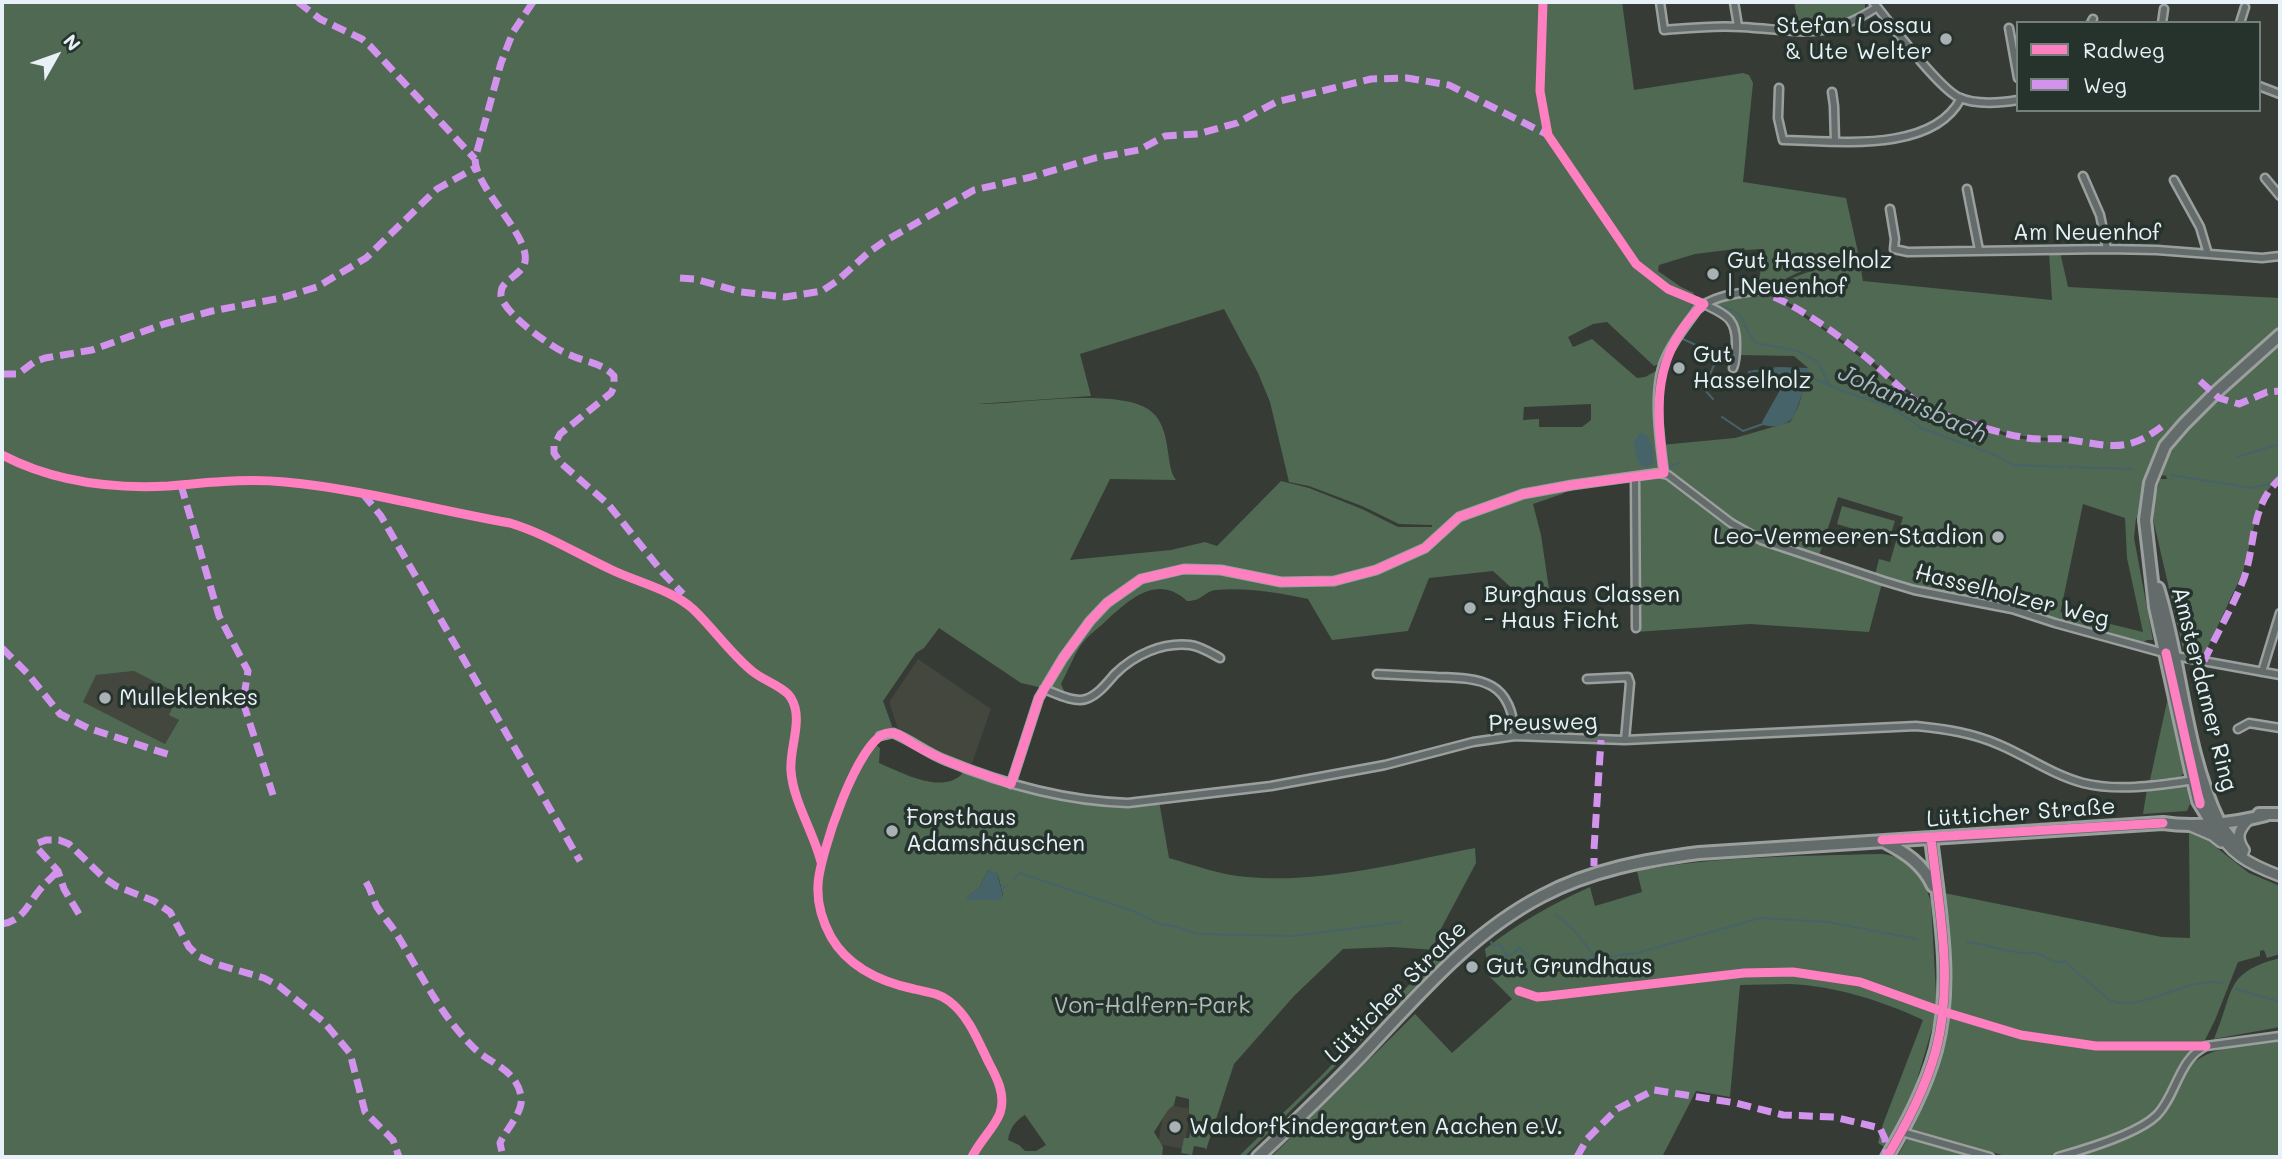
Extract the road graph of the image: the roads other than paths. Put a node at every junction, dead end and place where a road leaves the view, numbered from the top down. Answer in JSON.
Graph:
{"nodes":[{"id":1,"x":1660,"y":2,"type":"edge"},
{"id":2,"x":1734,"y":2,"type":"edge"},
{"id":3,"x":1875,"y":4,"type":"edge"},
{"id":4,"x":2245,"y":7,"type":"dead end"},
{"id":5,"x":2164,"y":9,"type":"dead end"},
{"id":6,"x":2162,"y":21,"type":"edge"},
{"id":7,"x":2240,"y":21,"type":"edge"},
{"id":8,"x":1738,"y":26,"type":"junction"},
{"id":9,"x":2009,"y":28,"type":"dead end"},
{"id":10,"x":2016,"y":67,"type":"edge"},
{"id":11,"x":2261,"y":87,"type":"edge"},
{"id":12,"x":1779,"y":88,"type":"dead end"},
{"id":13,"x":1832,"y":92,"type":"dead end"},
{"id":14,"x":2280,"y":94,"type":"edge"},
{"id":15,"x":1961,"y":98,"type":"junction"},
{"id":16,"x":2016,"y":100,"type":"edge"},
{"id":17,"x":1835,"y":142,"type":"junction"},
{"id":18,"x":2082,"y":176,"type":"dead end"},
{"id":19,"x":2265,"y":178,"type":"dead end"},
{"id":20,"x":2174,"y":180,"type":"dead end"},
{"id":21,"x":1967,"y":189,"type":"dead end"},
{"id":22,"x":2280,"y":196,"type":"edge"},
{"id":23,"x":1890,"y":209,"type":"dead end"},
{"id":24,"x":1979,"y":250,"type":"junction"},
{"id":25,"x":2107,"y":250,"type":"junction"},
{"id":26,"x":2208,"y":254,"type":"junction"},
{"id":27,"x":2280,"y":256,"type":"edge"},
{"id":28,"x":1754,"y":291,"type":"dead end"},
{"id":29,"x":1704,"y":304,"type":"junction"},
{"id":30,"x":2280,"y":335,"type":"edge"},
{"id":31,"x":1733,"y":369,"type":"dead end"},
{"id":32,"x":1664,"y":474,"type":"junction"},
{"id":33,"x":1635,"y":478,"type":"junction"},
{"id":34,"x":2280,"y":613,"type":"edge"},
{"id":35,"x":1636,"y":628,"type":"dead end"},
{"id":36,"x":2170,"y":654,"type":"junction"},
{"id":37,"x":1220,"y":658,"type":"dead end"},
{"id":38,"x":2262,"y":672,"type":"junction"},
{"id":39,"x":1377,"y":674,"type":"dead end"},
{"id":40,"x":2280,"y":675,"type":"edge"},
{"id":41,"x":1587,"y":679,"type":"dead end"},
{"id":42,"x":1044,"y":689,"type":"junction"},
{"id":43,"x":2280,"y":728,"type":"edge"},
{"id":44,"x":2238,"y":729,"type":"dead end"},
{"id":45,"x":880,"y":736,"type":"dead end"},
{"id":46,"x":1515,"y":736,"type":"junction"},
{"id":47,"x":1625,"y":740,"type":"junction"},
{"id":48,"x":2197,"y":779,"type":"junction"},
{"id":49,"x":1011,"y":784,"type":"junction"},
{"id":50,"x":2280,"y":814,"type":"edge"},
{"id":51,"x":2266,"y":815,"type":"junction"},
{"id":52,"x":2213,"y":819,"type":"junction"},
{"id":53,"x":2249,"y":819,"type":"junction"},
{"id":54,"x":2163,"y":823,"type":"junction"},
{"id":55,"x":2186,"y":824,"type":"junction"},
{"id":56,"x":1931,"y":838,"type":"junction"},
{"id":57,"x":1882,"y":840,"type":"junction"},
{"id":58,"x":2230,"y":848,"type":"junction"},
{"id":59,"x":2254,"y":863,"type":"junction"},
{"id":60,"x":2280,"y":876,"type":"edge"},
{"id":61,"x":1938,"y":900,"type":"junction"},
{"id":62,"x":2280,"y":1035,"type":"edge"},
{"id":63,"x":1902,"y":1132,"type":"junction"},
{"id":64,"x":1258,"y":1157,"type":"edge"},
{"id":65,"x":1887,"y":1157,"type":"edge"},
{"id":66,"x":1990,"y":1157,"type":"edge"},
{"id":67,"x":2058,"y":1157,"type":"edge"}],
"edges":[{"from":1,"to":8,"type":"street"},
{"from":2,"to":8,"type":"street"},
{"from":3,"to":8,"type":"street"},
{"from":3,"to":15,"type":"street"},
{"from":4,"to":7,"type":"street"},
{"from":5,"to":6,"type":"street"},
{"from":9,"to":10,"type":"street"},
{"from":11,"to":14,"type":"street"},
{"from":12,"to":17,"type":"street"},
{"from":13,"to":17,"type":"street"},
{"from":15,"to":16,"type":"street"},
{"from":15,"to":17,"type":"street"},
{"from":18,"to":25,"type":"street"},
{"from":19,"to":22,"type":"street"},
{"from":20,"to":26,"type":"street"},
{"from":21,"to":24,"type":"street"},
{"from":23,"to":24,"type":"street","name":"Am Neuenhof"},
{"from":24,"to":25,"type":"street","name":"Am Neuenhof"},
{"from":25,"to":26,"type":"street","name":"Am Neuenhof"},
{"from":26,"to":27,"type":"street","name":"Am Neuenhof"},
{"from":28,"to":29,"type":"street"},
{"from":29,"to":31,"type":"street"},
{"from":29,"to":32,"type":"street"},
{"from":30,"to":36,"type":"main road","name":"Amsterdamer Ring"},
{"from":32,"to":33,"type":"street"},
{"from":32,"to":36,"type":"street","name":"Hasselholzer Weg"},
{"from":33,"to":35,"type":"street"},
{"from":33,"to":42,"type":"street"},
{"from":34,"to":38,"type":"street"},
{"from":36,"to":38,"type":"street","name":"Hasselholzer Weg"},
{"from":36,"to":48,"type":"main road","name":"Amsterdamer Ring"},
{"from":37,"to":42,"type":"street"},
{"from":38,"to":40,"type":"street","name":"Hasselholzer Weg"},
{"from":39,"to":46,"type":"street"},
{"from":41,"to":47,"type":"street"},
{"from":42,"to":49,"type":"street"},
{"from":43,"to":44,"type":"street"},
{"from":45,"to":49,"type":"street","name":"Preusweg"},
{"from":46,"to":47,"type":"street","name":"Preusweg"},
{"from":46,"to":49,"type":"street","name":"Preusweg"},
{"from":47,"to":48,"type":"street","name":"Preusweg"},
{"from":48,"to":52,"type":"main road","name":"Amsterdamer Ring"},
{"from":50,"to":51,"type":"main road","name":"Lütticher Straße"},
{"from":51,"to":52,"type":"main road","name":"Lütticher Straße"},
{"from":51,"to":53,"type":"main road","name":"Lütticher Straße"},
{"from":52,"to":53,"type":"main road","name":"Lütticher Straße"},
{"from":52,"to":54,"type":"main road","name":"Lütticher Straße"},
{"from":52,"to":55,"type":"main road","name":"Lütticher Straße"},
{"from":52,"to":58,"type":"main road"},
{"from":52,"to":59,"type":"main road"},
{"from":53,"to":59,"type":"main road"},
{"from":54,"to":55,"type":"main road","name":"Lütticher Straße"},
{"from":54,"to":56,"type":"main road","name":"Lütticher Straße"},
{"from":55,"to":58,"type":"main road"},
{"from":56,"to":57,"type":"main road","name":"Lütticher Straße"},
{"from":56,"to":61,"type":"main road"},
{"from":57,"to":61,"type":"main road"},
{"from":57,"to":64,"type":"main road","name":"Lütticher Straße"},
{"from":58,"to":59,"type":"main road"},
{"from":59,"to":60,"type":"main road"},
{"from":61,"to":63,"type":"main road"},
{"from":62,"to":67,"type":"street"},
{"from":63,"to":65,"type":"main road"},
{"from":63,"to":66,"type":"street"}]}
